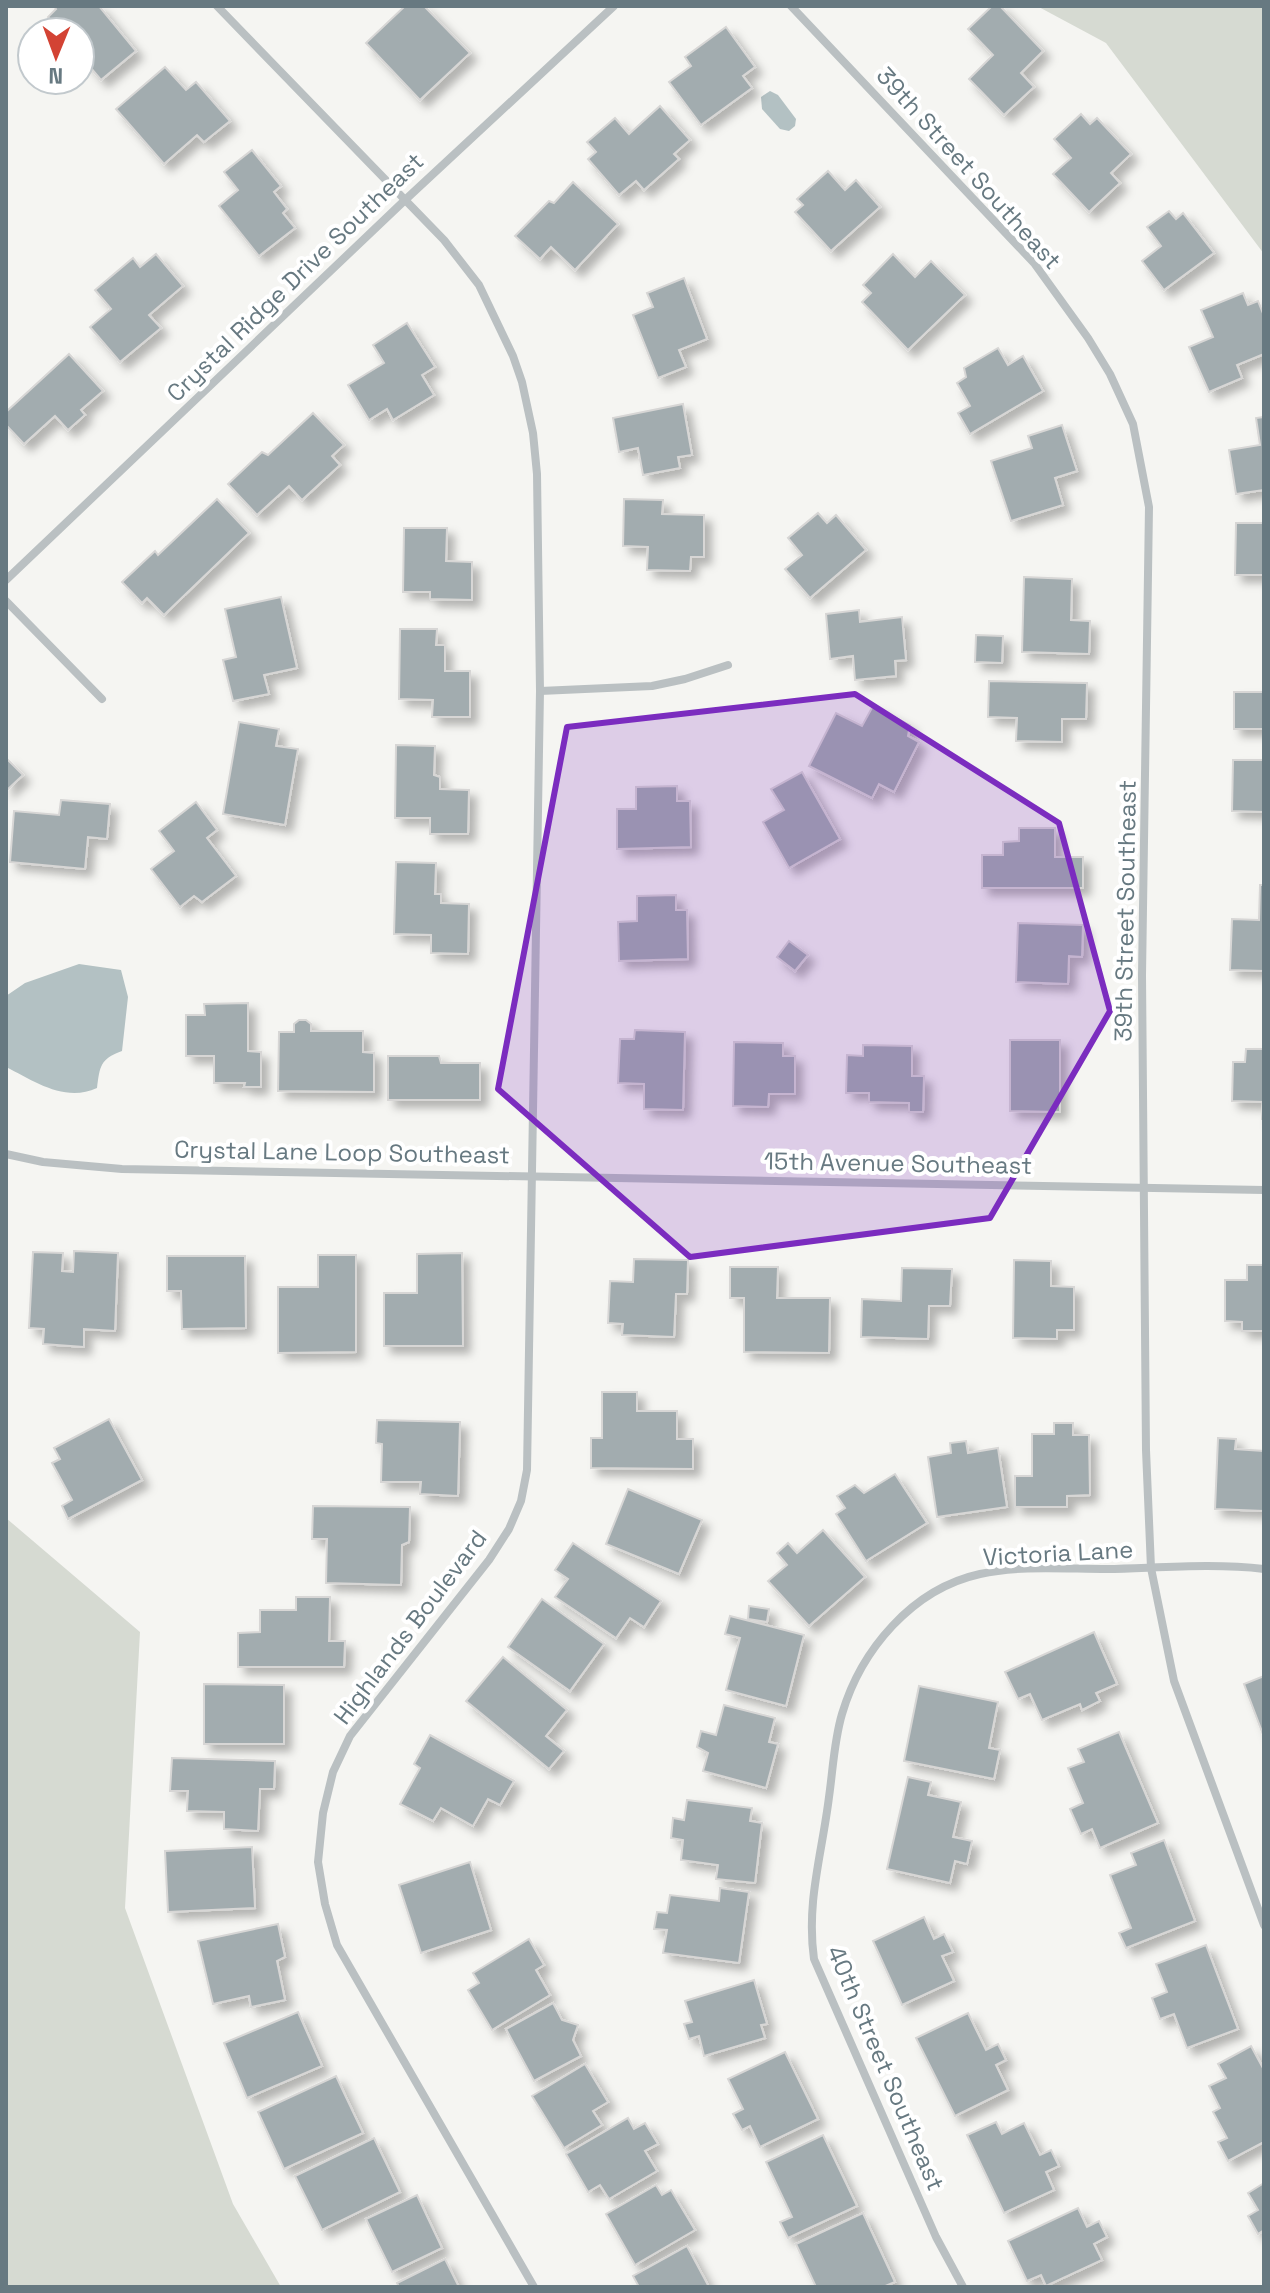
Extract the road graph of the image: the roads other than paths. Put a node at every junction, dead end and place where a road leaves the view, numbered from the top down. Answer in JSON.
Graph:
{"nodes":[{"id":1,"x":217,"y":6,"type":"edge"},
{"id":2,"x":614,"y":6,"type":"edge"},
{"id":3,"x":791,"y":6,"type":"edge"},
{"id":4,"x":404,"y":201,"type":"junction"},
{"id":5,"x":6,"y":580,"type":"edge"},
{"id":6,"x":6,"y":601,"type":"edge"},
{"id":7,"x":728,"y":665,"type":"dead end"},
{"id":8,"x":540,"y":691,"type":"junction"},
{"id":9,"x":102,"y":699,"type":"dead end"},
{"id":10,"x":6,"y":1154,"type":"edge"},
{"id":11,"x":530,"y":1175,"type":"junction"},
{"id":12,"x":1144,"y":1189,"type":"junction"},
{"id":13,"x":1264,"y":1190,"type":"edge"},
{"id":14,"x":1151,"y":1568,"type":"junction"},
{"id":15,"x":1264,"y":1569,"type":"edge"},
{"id":16,"x":842,"y":1714,"type":"joint"},
{"id":17,"x":1264,"y":1925,"type":"edge"},
{"id":18,"x":534,"y":2287,"type":"edge"},
{"id":19,"x":963,"y":2287,"type":"edge"}],
"edges":[{"from":1,"to":4,"type":"street","name":"Crystal Lane Loop Southeast"},
{"from":2,"to":4,"type":"street","name":"Crystal Ridge Drive Southeast"},
{"from":3,"to":12,"type":"street","name":"39th Street Southeast"},
{"from":4,"to":5,"type":"street","name":"Crystal Ridge Drive Southeast"},
{"from":4,"to":8,"type":"street","name":"Crystal Lane Loop Southeast"},
{"from":6,"to":9,"type":"street"},
{"from":7,"to":8,"type":"street"},
{"from":8,"to":11,"type":"street","name":"Crystal Lane Loop Southeast"},
{"from":10,"to":11,"type":"street","name":"Crystal Lane Loop Southeast"},
{"from":11,"to":12,"type":"street","name":"15th Avenue Southeast"},
{"from":11,"to":18,"type":"street","name":"Highlands Boulevard"},
{"from":12,"to":13,"type":"street","name":"15th Avenue Southeast"},
{"from":12,"to":14,"type":"street","name":"39th Street Southeast"},
{"from":14,"to":15,"type":"street","name":"Victoria Lane"},
{"from":14,"to":16,"type":"street","name":"Victoria Lane"},
{"from":14,"to":17,"type":"street","name":"39th Street Southeast"},
{"from":16,"to":19,"type":"street","name":"40th Street Southeast"}]}
